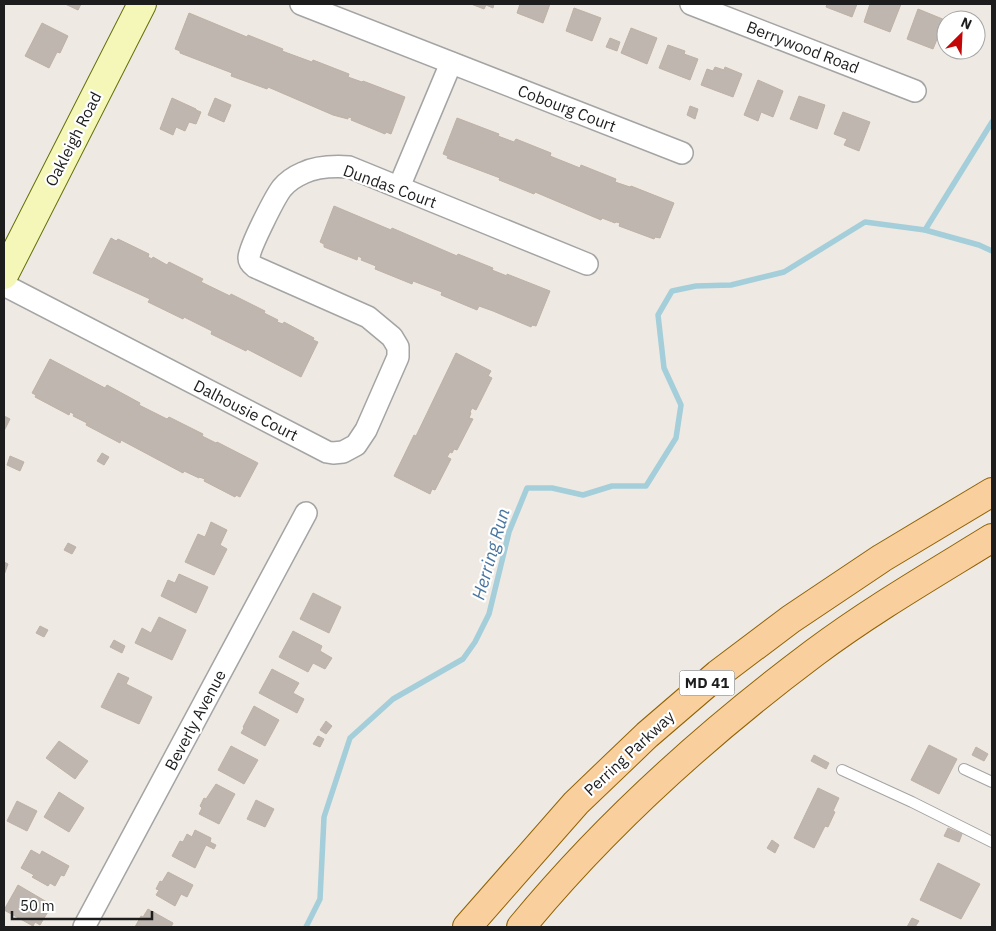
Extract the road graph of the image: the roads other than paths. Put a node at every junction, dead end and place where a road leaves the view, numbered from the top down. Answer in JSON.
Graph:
{"nodes":[{"id":1,"x":142,"y":4,"type":"edge"},
{"id":2,"x":301,"y":4,"type":"edge"},
{"id":3,"x":691,"y":4,"type":"edge"},
{"id":4,"x":451,"y":63,"type":"junction"},
{"id":5,"x":915,"y":91,"type":"dead end"},
{"id":6,"x":682,"y":153,"type":"dead end"},
{"id":7,"x":399,"y":187,"type":"junction"},
{"id":8,"x":587,"y":264,"type":"dead end"},
{"id":9,"x":4,"y":275,"type":"edge"},
{"id":10,"x":4,"y":285,"type":"edge"},
{"id":11,"x":368,"y":317,"type":"joint"},
{"id":12,"x":992,"y":492,"type":"edge"},
{"id":13,"x":306,"y":513,"type":"dead end"},
{"id":14,"x":992,"y":538,"type":"edge"},
{"id":15,"x":964,"y":769,"type":"dead end"},
{"id":16,"x":842,"y":770,"type":"dead end"},
{"id":17,"x":992,"y":782,"type":"edge"},
{"id":18,"x":992,"y":842,"type":"edge"},
{"id":19,"x":84,"y":927,"type":"edge"},
{"id":20,"x":467,"y":927,"type":"edge"},
{"id":21,"x":520,"y":927,"type":"edge"}],
"edges":[{"from":1,"to":9,"type":"street","name":"Oakleigh Road"},
{"from":2,"to":4,"type":"street","name":"Cobourg Court"},
{"from":3,"to":5,"type":"street","name":"Berrywood Road"},
{"from":4,"to":6,"type":"street","name":"Cobourg Court"},
{"from":4,"to":7,"type":"street"},
{"from":7,"to":8,"type":"street","name":"Dundas Court"},
{"from":7,"to":11,"type":"street","name":"Dundas Court"},
{"from":10,"to":11,"type":"street","name":"Dalhousie Court"},
{"from":12,"to":20,"type":"main road","name":"Perring Parkway","number":"MD 41"},
{"from":13,"to":19,"type":"street","name":"Beverly Avenue"},
{"from":14,"to":21,"type":"main road","number":"MD 41"},
{"from":15,"to":17,"type":"lane"},
{"from":16,"to":18,"type":"lane"}]}
